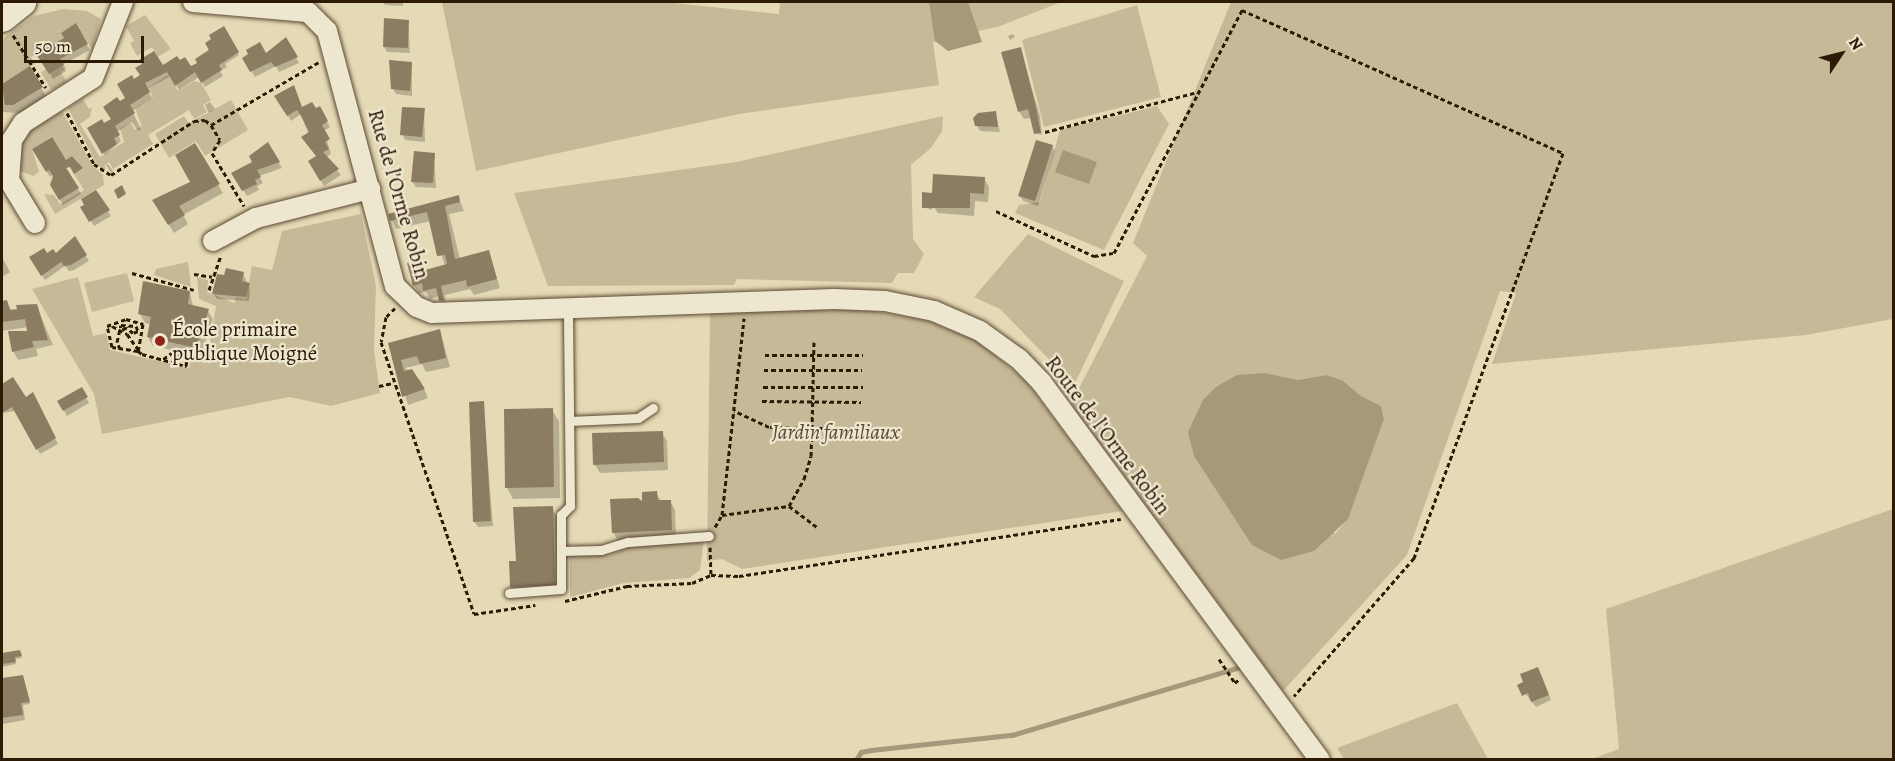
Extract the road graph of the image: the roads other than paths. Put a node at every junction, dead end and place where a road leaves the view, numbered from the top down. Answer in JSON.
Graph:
{"nodes":[{"id":1,"x":22,"y":2,"type":"edge"},
{"id":2,"x":123,"y":2,"type":"edge"},
{"id":3,"x":193,"y":2,"type":"edge"},
{"id":4,"x":311,"y":7,"type":"edge"},
{"id":5,"x":2,"y":18,"type":"edge"},
{"id":6,"x":370,"y":189,"type":"junction"},
{"id":7,"x":35,"y":223,"type":"dead end"},
{"id":8,"x":218,"y":238,"type":"road end"},
{"id":9,"x":735,"y":302,"type":"joint"},
{"id":10,"x":568,"y":308,"type":"junction"},
{"id":11,"x":653,"y":408,"type":"dead end"},
{"id":12,"x":569,"y":420,"type":"junction"},
{"id":13,"x":709,"y":536,"type":"road end"},
{"id":14,"x":561,"y":551,"type":"junction"},
{"id":15,"x":509,"y":592,"type":"dead end"},
{"id":16,"x":1320,"y":759,"type":"edge"}],
"edges":[{"from":1,"to":5,"type":"street"},
{"from":2,"to":7,"type":"street"},
{"from":3,"to":4,"type":"street","name":"Rue de l'Orme Robin"},
{"from":4,"to":6,"type":"street","name":"Rue de l'Orme Robin"},
{"from":6,"to":8,"type":"street"},
{"from":6,"to":10,"type":"street","name":"Rue de l'Orme Robin"},
{"from":9,"to":10,"type":"street","name":"Rue de l'Orme Robin"},
{"from":9,"to":16,"type":"street","name":"Route de l'Orme Robin"},
{"from":10,"to":12,"type":"lane"},
{"from":11,"to":12,"type":"lane"},
{"from":12,"to":14,"type":"lane"},
{"from":13,"to":14,"type":"lane"},
{"from":14,"to":15,"type":"lane"}]}
